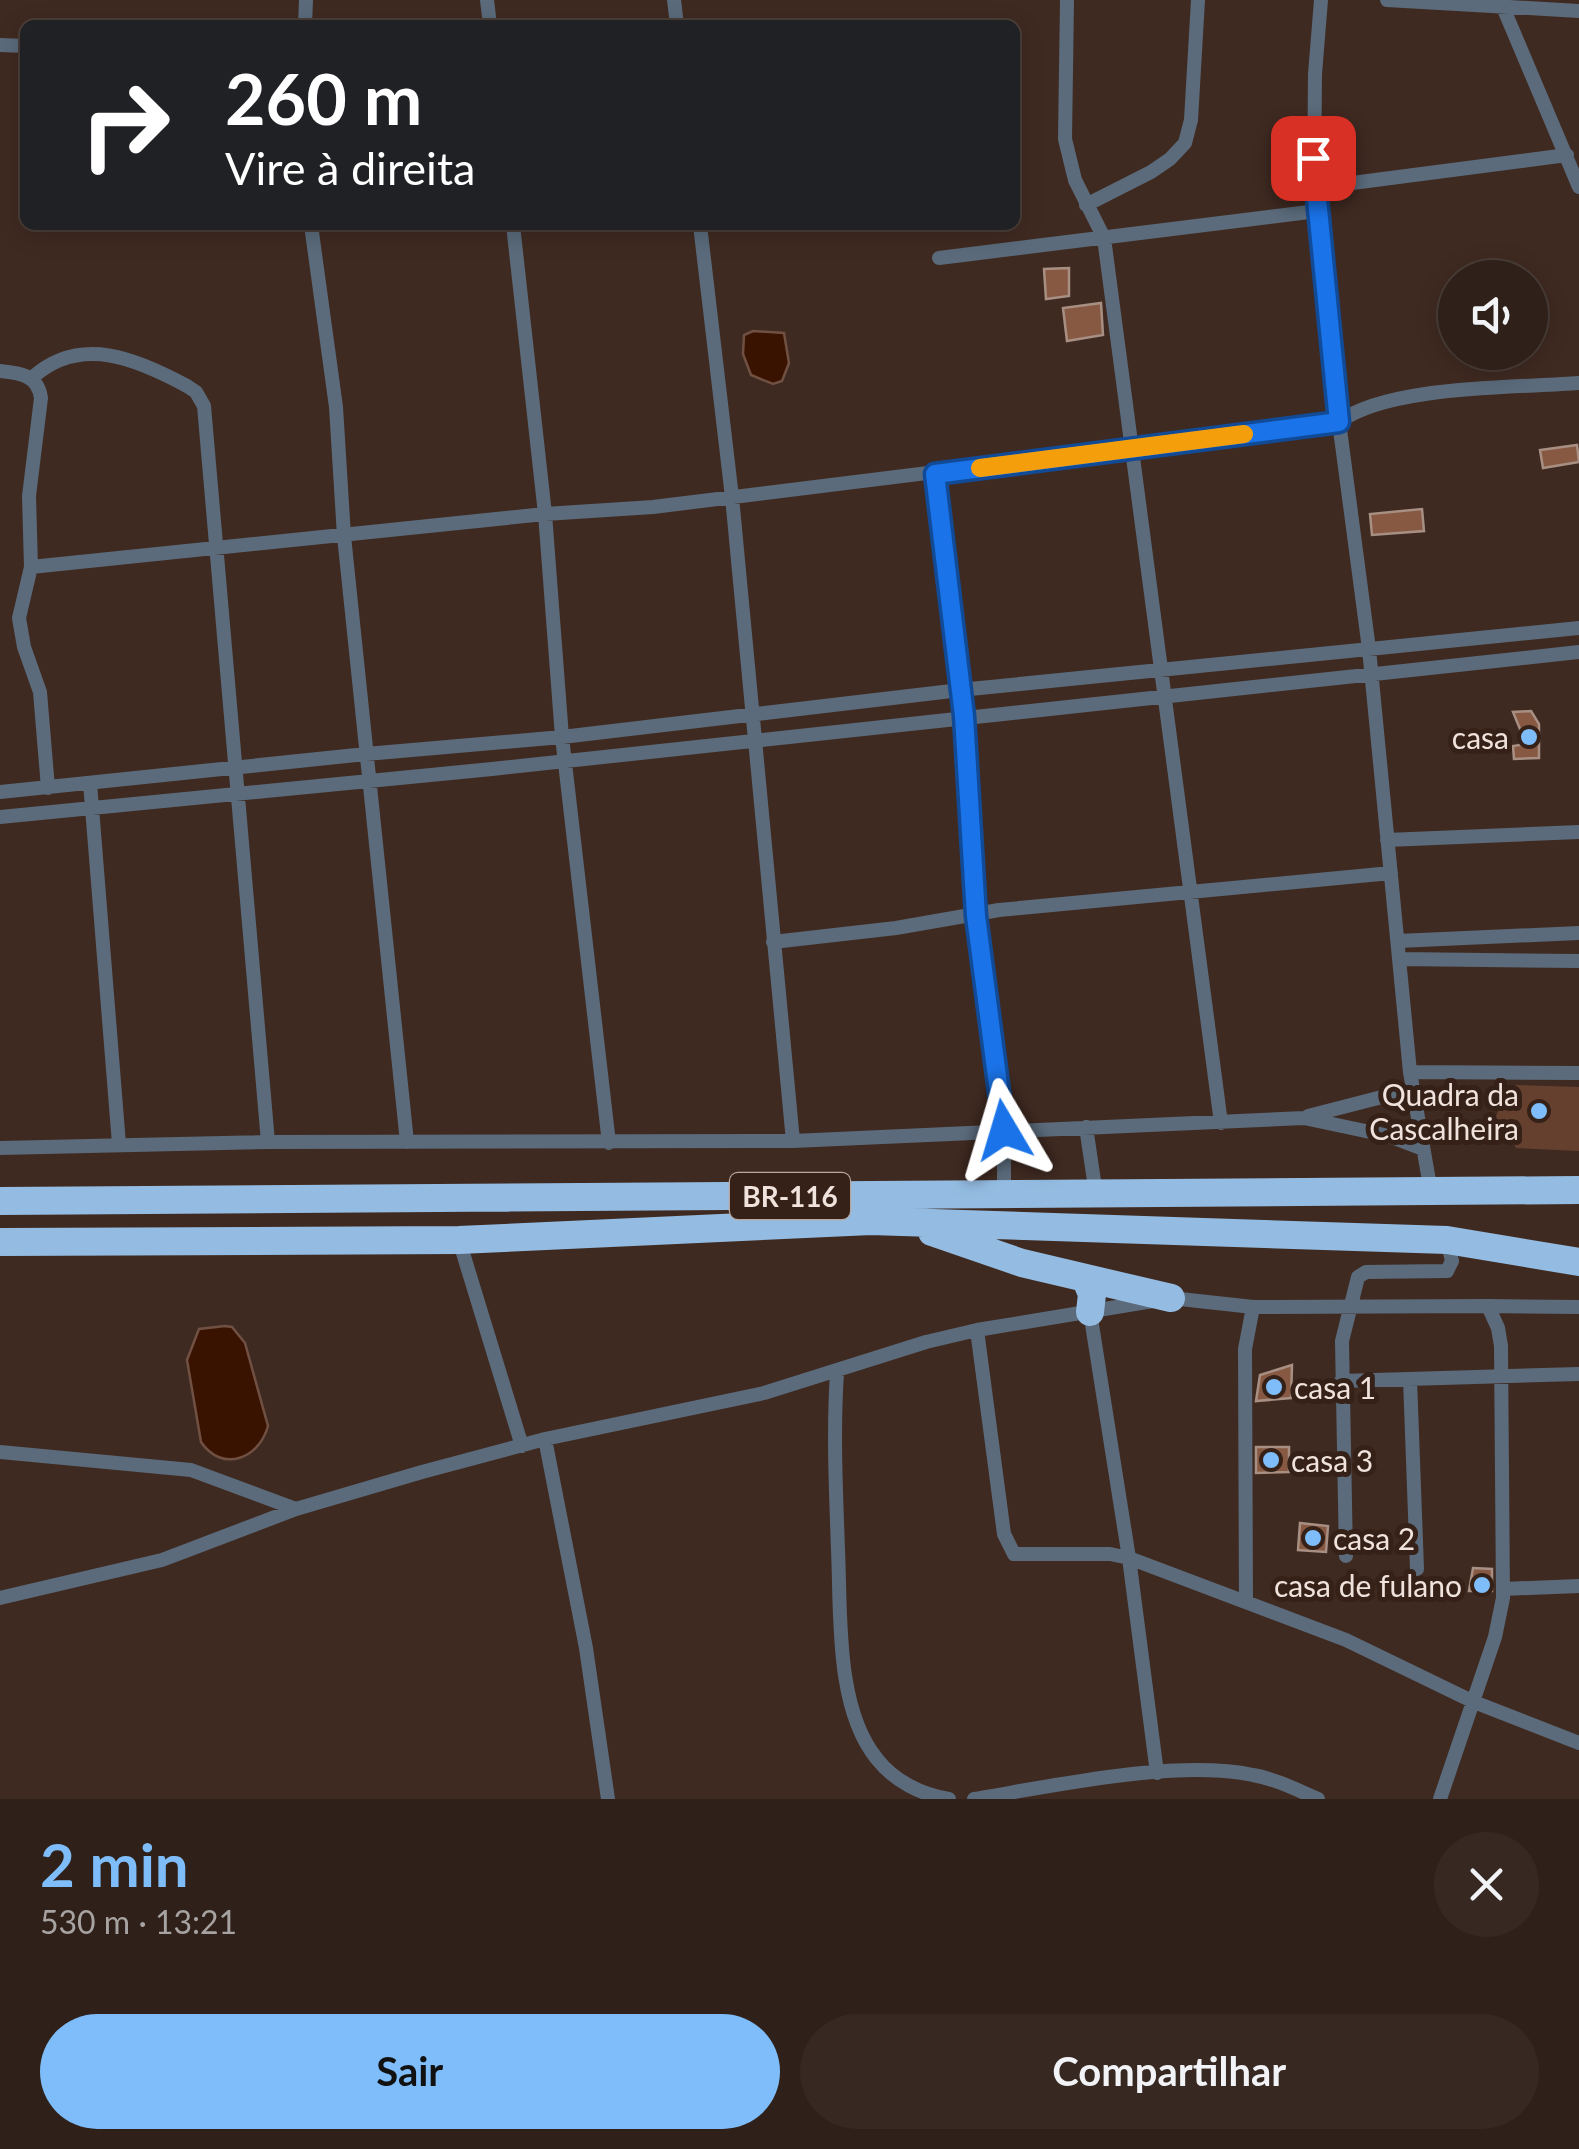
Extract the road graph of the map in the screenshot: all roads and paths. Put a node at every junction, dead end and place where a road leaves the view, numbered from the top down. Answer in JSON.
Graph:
{"nodes":[{"id":1,"x":1067,"y":0,"type":"edge"},
{"id":2,"x":1198,"y":0,"type":"edge"},
{"id":3,"x":1321,"y":0,"type":"edge"},
{"id":4,"x":1386,"y":0,"type":"edge"},
{"id":5,"x":1503,"y":5,"type":"edge"},
{"id":6,"x":1545,"y":5,"type":"edge"},
{"id":7,"x":1579,"y":12,"type":"edge"},
{"id":8,"x":1567,"y":155,"type":"junction"},
{"id":9,"x":1579,"y":187,"type":"edge"},
{"id":10,"x":1314,"y":188,"type":"junction"},
{"id":11,"x":1086,"y":205,"type":"junction"},
{"id":12,"x":1317,"y":211,"type":"junction"},
{"id":13,"x":312,"y":230,"type":"edge"},
{"id":14,"x":514,"y":230,"type":"edge"},
{"id":15,"x":701,"y":230,"type":"edge"},
{"id":16,"x":1104,"y":238,"type":"junction"},
{"id":17,"x":939,"y":258,"type":"dead end"},
{"id":18,"x":0,"y":371,"type":"edge"},
{"id":19,"x":32,"y":378,"type":"junction"},
{"id":20,"x":1579,"y":383,"type":"edge"},
{"id":21,"x":1339,"y":422,"type":"junction"},
{"id":22,"x":1130,"y":448,"type":"junction"},
{"id":23,"x":935,"y":474,"type":"junction"},
{"id":24,"x":732,"y":497,"type":"junction"},
{"id":25,"x":545,"y":514,"type":"junction"},
{"id":26,"x":344,"y":536,"type":"junction"},
{"id":27,"x":215,"y":548,"type":"junction"},
{"id":28,"x":31,"y":568,"type":"junction"},
{"id":29,"x":1579,"y":628,"type":"edge"},
{"id":30,"x":1517,"y":634,"type":"junction"},
{"id":31,"x":1369,"y":648,"type":"junction"},
{"id":32,"x":1579,"y":652,"type":"edge"},
{"id":33,"x":1522,"y":658,"type":"junction"},
{"id":34,"x":1160,"y":672,"type":"junction"},
{"id":35,"x":1372,"y":675,"type":"junction"},
{"id":36,"x":960,"y":690,"type":"junction"},
{"id":37,"x":1162,"y":696,"type":"junction"},
{"id":38,"x":753,"y":714,"type":"junction"},
{"id":39,"x":964,"y":716,"type":"junction"},
{"id":40,"x":562,"y":737,"type":"junction"},
{"id":41,"x":755,"y":738,"type":"junction"},
{"id":42,"x":366,"y":754,"type":"junction"},
{"id":43,"x":565,"y":761,"type":"junction"},
{"id":44,"x":234,"y":768,"type":"junction"},
{"id":45,"x":370,"y":782,"type":"junction"},
{"id":46,"x":90,"y":783,"type":"junction"},
{"id":47,"x":48,"y":788,"type":"junction"},
{"id":48,"x":0,"y":792,"type":"edge"},
{"id":49,"x":236,"y":794,"type":"junction"},
{"id":50,"x":92,"y":808,"type":"junction"},
{"id":51,"x":0,"y":818,"type":"edge"},
{"id":52,"x":1579,"y":832,"type":"edge"},
{"id":53,"x":1387,"y":840,"type":"junction"},
{"id":54,"x":1391,"y":874,"type":"junction"},
{"id":55,"x":1188,"y":893,"type":"junction"},
{"id":56,"x":976,"y":916,"type":"junction"},
{"id":57,"x":1579,"y":934,"type":"edge"},
{"id":58,"x":1398,"y":941,"type":"junction"},
{"id":59,"x":773,"y":942,"type":"junction"},
{"id":60,"x":1400,"y":960,"type":"junction"},
{"id":61,"x":1579,"y":961,"type":"edge"},
{"id":62,"x":1410,"y":1072,"type":"junction"},
{"id":63,"x":1579,"y":1073,"type":"edge"},
{"id":64,"x":1414,"y":1088,"type":"junction"},
{"id":65,"x":1304,"y":1118,"type":"junction"},
{"id":66,"x":1220,"y":1123,"type":"junction"},
{"id":67,"x":1086,"y":1128,"type":"junction"},
{"id":68,"x":1004,"y":1130,"type":"junction"},
{"id":69,"x":793,"y":1141,"type":"junction"},
{"id":70,"x":268,"y":1142,"type":"junction"},
{"id":71,"x":407,"y":1142,"type":"junction"},
{"id":72,"x":119,"y":1144,"type":"junction"},
{"id":73,"x":610,"y":1144,"type":"junction"},
{"id":74,"x":0,"y":1148,"type":"edge"},
{"id":75,"x":1424,"y":1149,"type":"junction"},
{"id":76,"x":1579,"y":1190,"type":"edge"},
{"id":77,"x":1431,"y":1192,"type":"junction"},
{"id":78,"x":1004,"y":1194,"type":"junction"},
{"id":79,"x":1096,"y":1194,"type":"junction"},
{"id":80,"x":0,"y":1201,"type":"edge"},
{"id":81,"x":902,"y":1222,"type":"junction"},
{"id":82,"x":459,"y":1240,"type":"junction"},
{"id":83,"x":1447,"y":1240,"type":"junction"},
{"id":84,"x":0,"y":1242,"type":"edge"},
{"id":85,"x":1579,"y":1262,"type":"edge"},
{"id":86,"x":1085,"y":1278,"type":"junction"},
{"id":87,"x":1171,"y":1298,"type":"junction"},
{"id":88,"x":1351,"y":1305,"type":"junction"},
{"id":89,"x":1488,"y":1306,"type":"junction"},
{"id":90,"x":1579,"y":1306,"type":"edge"},
{"id":91,"x":1253,"y":1307,"type":"junction"},
{"id":92,"x":1090,"y":1312,"type":"junction"},
{"id":93,"x":977,"y":1330,"type":"junction"},
{"id":94,"x":837,"y":1372,"type":"junction"},
{"id":95,"x":1579,"y":1374,"type":"edge"},
{"id":96,"x":1501,"y":1375,"type":"junction"},
{"id":97,"x":1410,"y":1378,"type":"junction"},
{"id":98,"x":1341,"y":1381,"type":"junction"},
{"id":99,"x":545,"y":1439,"type":"junction"},
{"id":100,"x":522,"y":1446,"type":"junction"},
{"id":101,"x":0,"y":1452,"type":"edge"},
{"id":102,"x":296,"y":1509,"type":"junction"},
{"id":103,"x":1346,"y":1556,"type":"dead end"},
{"id":104,"x":1129,"y":1558,"type":"junction"},
{"id":105,"x":1417,"y":1569,"type":"dead end"},
{"id":106,"x":1579,"y":1586,"type":"edge"},
{"id":107,"x":1504,"y":1589,"type":"junction"},
{"id":108,"x":0,"y":1598,"type":"edge"},
{"id":109,"x":1246,"y":1602,"type":"junction"},
{"id":110,"x":1474,"y":1702,"type":"junction"},
{"id":111,"x":1579,"y":1743,"type":"edge"},
{"id":112,"x":1157,"y":1773,"type":"junction"},
{"id":113,"x":608,"y":1799,"type":"edge"},
{"id":114,"x":949,"y":1799,"type":"edge"},
{"id":115,"x":974,"y":1799,"type":"edge"},
{"id":116,"x":1318,"y":1799,"type":"edge"},
{"id":117,"x":1440,"y":1799,"type":"edge"}],
"edges":[{"from":1,"to":11,"type":"street"},
{"from":2,"to":11,"type":"street"},
{"from":3,"to":10,"type":"street"},
{"from":4,"to":5,"type":"street"},
{"from":5,"to":6,"type":"street"},
{"from":5,"to":8,"type":"street"},
{"from":6,"to":7,"type":"street"},
{"from":8,"to":9,"type":"street"},
{"from":8,"to":10,"type":"street"},
{"from":10,"to":12,"type":"street"},
{"from":11,"to":16,"type":"street"},
{"from":12,"to":16,"type":"street"},
{"from":12,"to":21,"type":"street"},
{"from":13,"to":26,"type":"street"},
{"from":14,"to":25,"type":"street"},
{"from":15,"to":24,"type":"street"},
{"from":16,"to":17,"type":"street"},
{"from":16,"to":22,"type":"street"},
{"from":18,"to":19,"type":"street"},
{"from":19,"to":27,"type":"street"},
{"from":19,"to":28,"type":"street"},
{"from":20,"to":21,"type":"street"},
{"from":21,"to":22,"type":"street"},
{"from":21,"to":31,"type":"street"},
{"from":22,"to":23,"type":"street"},
{"from":22,"to":34,"type":"street"},
{"from":23,"to":24,"type":"street"},
{"from":23,"to":36,"type":"street"},
{"from":24,"to":25,"type":"street"},
{"from":24,"to":38,"type":"street"},
{"from":25,"to":26,"type":"street"},
{"from":25,"to":40,"type":"street"},
{"from":26,"to":27,"type":"street"},
{"from":26,"to":42,"type":"street"},
{"from":27,"to":28,"type":"street"},
{"from":27,"to":44,"type":"street"},
{"from":28,"to":47,"type":"street"},
{"from":29,"to":30,"type":"street"},
{"from":30,"to":31,"type":"street"},
{"from":30,"to":33,"type":"street"},
{"from":31,"to":34,"type":"street"},
{"from":31,"to":35,"type":"street"},
{"from":32,"to":33,"type":"street"},
{"from":33,"to":35,"type":"street"},
{"from":34,"to":36,"type":"street"},
{"from":34,"to":37,"type":"street"},
{"from":35,"to":37,"type":"street"},
{"from":35,"to":53,"type":"street"},
{"from":36,"to":38,"type":"street"},
{"from":36,"to":39,"type":"street"},
{"from":37,"to":39,"type":"street"},
{"from":37,"to":55,"type":"street"},
{"from":38,"to":40,"type":"street"},
{"from":38,"to":41,"type":"street"},
{"from":39,"to":41,"type":"street"},
{"from":39,"to":56,"type":"street"},
{"from":40,"to":42,"type":"street"},
{"from":40,"to":43,"type":"street"},
{"from":41,"to":43,"type":"street"},
{"from":41,"to":59,"type":"street"},
{"from":42,"to":44,"type":"street"},
{"from":42,"to":45,"type":"street"},
{"from":43,"to":45,"type":"street"},
{"from":43,"to":73,"type":"street"},
{"from":44,"to":46,"type":"street"},
{"from":44,"to":49,"type":"street"},
{"from":45,"to":49,"type":"street"},
{"from":45,"to":71,"type":"street"},
{"from":46,"to":47,"type":"street"},
{"from":46,"to":50,"type":"street"},
{"from":47,"to":48,"type":"street"},
{"from":49,"to":50,"type":"street"},
{"from":49,"to":70,"type":"street"},
{"from":50,"to":51,"type":"street"},
{"from":50,"to":72,"type":"street"},
{"from":52,"to":53,"type":"street"},
{"from":53,"to":54,"type":"street"},
{"from":54,"to":55,"type":"street"},
{"from":54,"to":58,"type":"street"},
{"from":55,"to":56,"type":"street"},
{"from":55,"to":66,"type":"street"},
{"from":56,"to":59,"type":"street"},
{"from":56,"to":68,"type":"street"},
{"from":57,"to":58,"type":"street"},
{"from":58,"to":60,"type":"street"},
{"from":59,"to":69,"type":"street"},
{"from":60,"to":61,"type":"street"},
{"from":60,"to":62,"type":"street"},
{"from":62,"to":63,"type":"street"},
{"from":62,"to":64,"type":"street"},
{"from":64,"to":65,"type":"street"},
{"from":64,"to":75,"type":"street"},
{"from":65,"to":66,"type":"street"},
{"from":65,"to":75,"type":"street"},
{"from":66,"to":67,"type":"street"},
{"from":67,"to":68,"type":"street"},
{"from":67,"to":79,"type":"street"},
{"from":68,"to":69,"type":"street"},
{"from":68,"to":78,"type":"street"},
{"from":69,"to":73,"type":"street"},
{"from":70,"to":71,"type":"street"},
{"from":70,"to":72,"type":"street"},
{"from":71,"to":73,"type":"street"},
{"from":72,"to":74,"type":"street"},
{"from":75,"to":77,"type":"street"},
{"from":76,"to":77,"type":"highway","number":"BR-116"},
{"from":77,"to":79,"type":"highway","number":"BR-116"},
{"from":78,"to":79,"type":"highway","number":"BR-116"},
{"from":78,"to":80,"type":"highway","number":"BR-116"},
{"from":81,"to":82,"type":"highway"},
{"from":81,"to":83,"type":"highway"},
{"from":81,"to":86,"type":"highway"},
{"from":82,"to":84,"type":"highway"},
{"from":82,"to":100,"type":"street"},
{"from":83,"to":85,"type":"highway"},
{"from":83,"to":88,"type":"street"},
{"from":86,"to":87,"type":"highway"},
{"from":86,"to":92,"type":"highway"},
{"from":87,"to":91,"type":"street"},
{"from":87,"to":92,"type":"street"},
{"from":88,"to":89,"type":"street"},
{"from":88,"to":91,"type":"street"},
{"from":88,"to":98,"type":"street"},
{"from":89,"to":90,"type":"street"},
{"from":89,"to":96,"type":"street"},
{"from":91,"to":109,"type":"street"},
{"from":92,"to":93,"type":"street"},
{"from":92,"to":104,"type":"street"},
{"from":93,"to":94,"type":"street"},
{"from":93,"to":104,"type":"street"},
{"from":94,"to":99,"type":"street"},
{"from":94,"to":114,"type":"street"},
{"from":95,"to":96,"type":"street"},
{"from":96,"to":97,"type":"street"},
{"from":96,"to":107,"type":"street"},
{"from":97,"to":98,"type":"street"},
{"from":97,"to":105,"type":"street"},
{"from":98,"to":103,"type":"street"},
{"from":99,"to":100,"type":"street"},
{"from":99,"to":113,"type":"street"},
{"from":100,"to":102,"type":"street"},
{"from":101,"to":102,"type":"street"},
{"from":102,"to":108,"type":"street"},
{"from":104,"to":109,"type":"street"},
{"from":104,"to":112,"type":"street"},
{"from":106,"to":107,"type":"street"},
{"from":107,"to":110,"type":"street"},
{"from":109,"to":110,"type":"street"},
{"from":110,"to":111,"type":"street"},
{"from":110,"to":117,"type":"street"},
{"from":112,"to":115,"type":"street"},
{"from":112,"to":116,"type":"street"}]}
